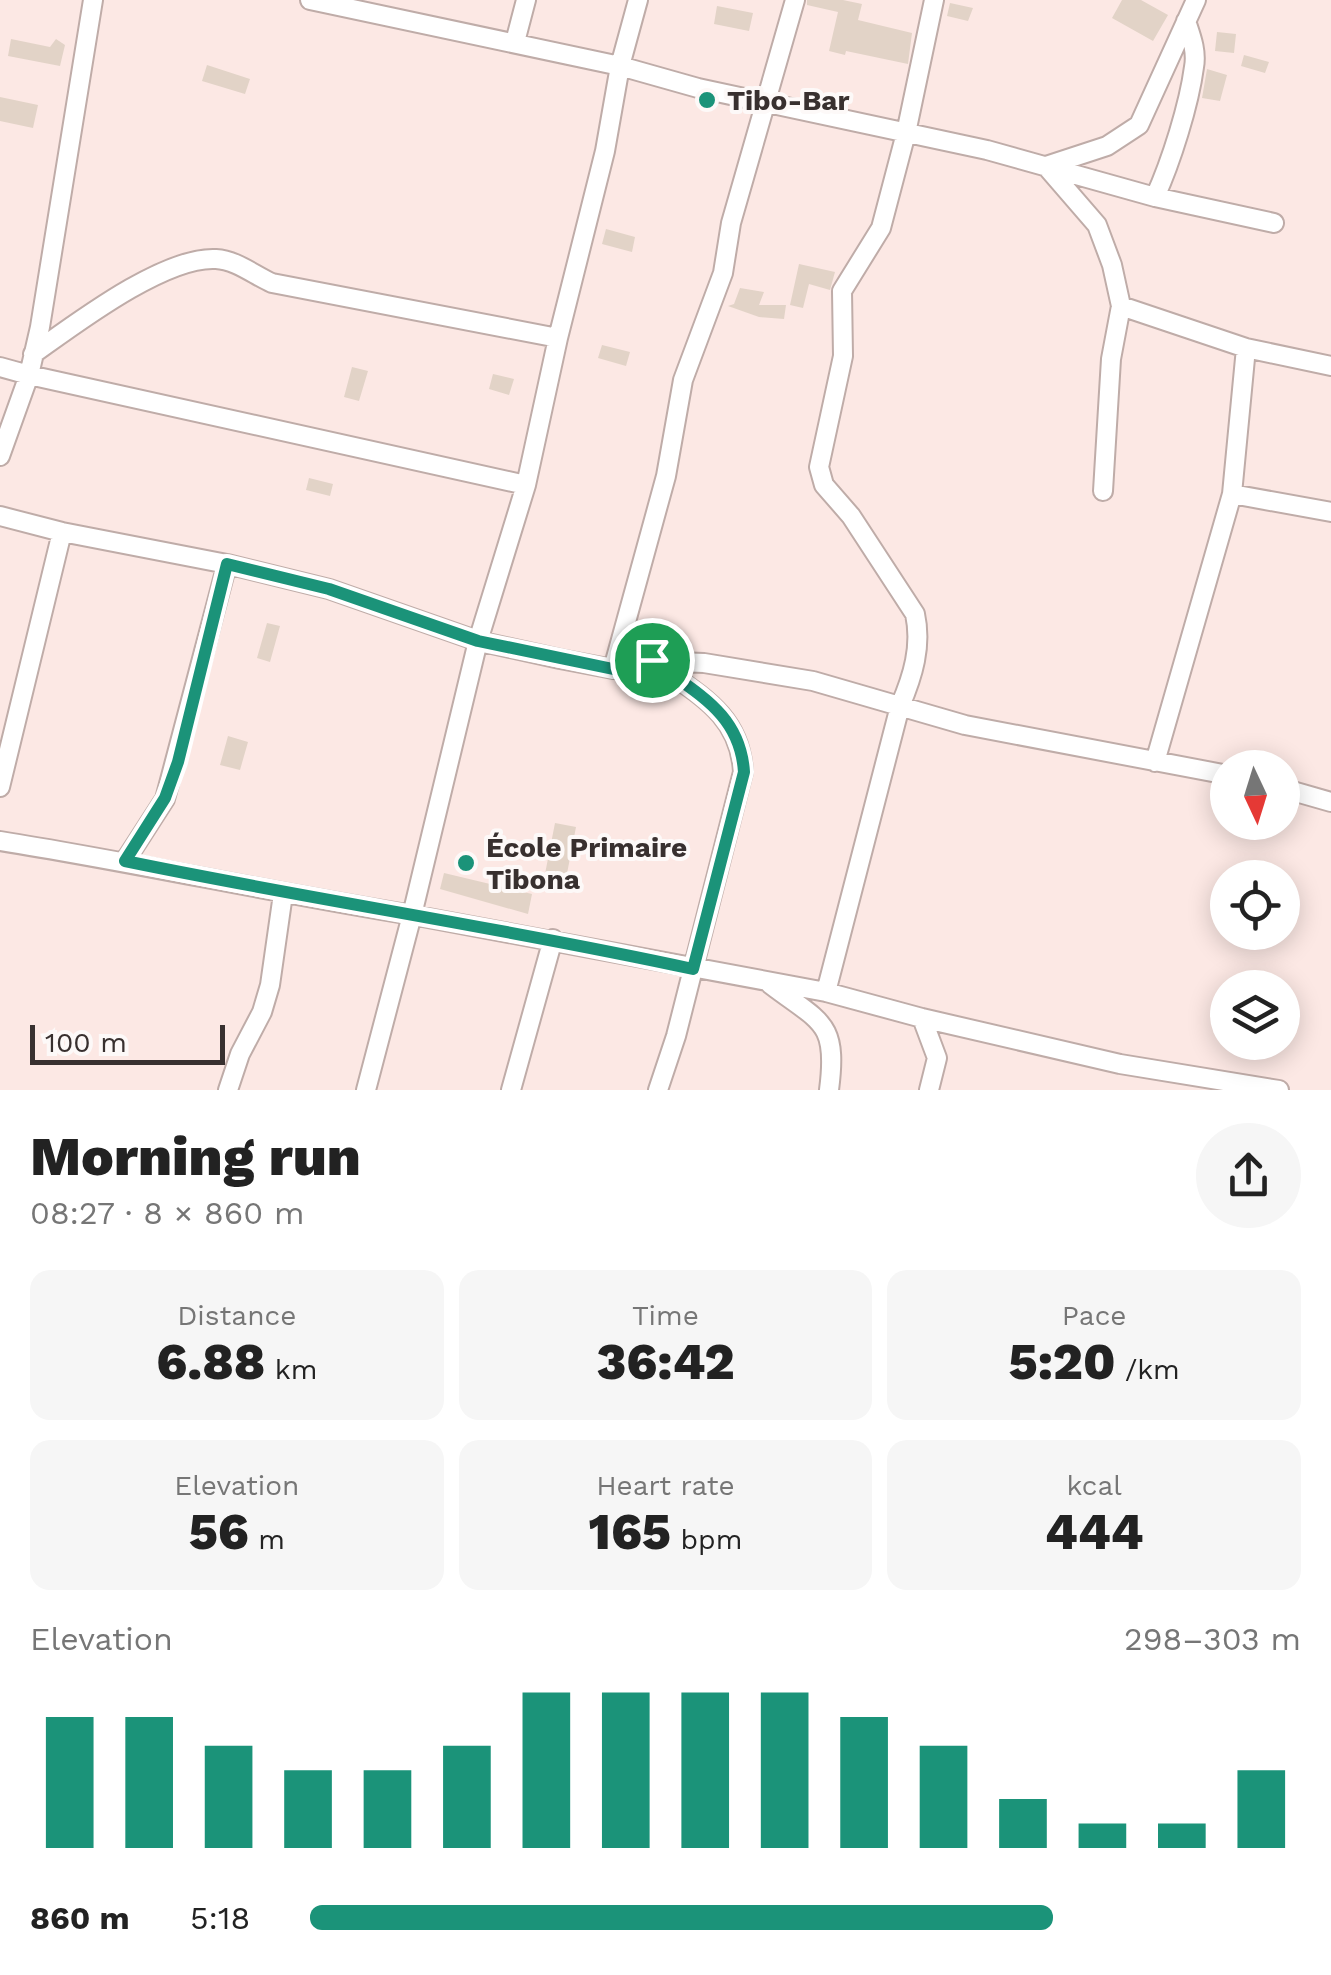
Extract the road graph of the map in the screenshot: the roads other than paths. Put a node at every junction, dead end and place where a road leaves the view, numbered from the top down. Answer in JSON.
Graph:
{"nodes":[{"id":1,"x":94,"y":0,"type":"edge"},
{"id":2,"x":310,"y":0,"type":"edge"},
{"id":3,"x":526,"y":0,"type":"edge"},
{"id":4,"x":638,"y":0,"type":"edge"},
{"id":5,"x":794,"y":0,"type":"edge"},
{"id":6,"x":934,"y":0,"type":"edge"},
{"id":7,"x":1196,"y":0,"type":"edge"},
{"id":8,"x":361,"y":6,"type":"edge"},
{"id":9,"x":1186,"y":21,"type":"junction"},
{"id":10,"x":515,"y":42,"type":"junction"},
{"id":11,"x":620,"y":66,"type":"junction"},
{"id":12,"x":767,"y":102,"type":"junction"},
{"id":13,"x":906,"y":132,"type":"junction"},
{"id":14,"x":1046,"y":166,"type":"junction"},
{"id":15,"x":1155,"y":197,"type":"junction"},
{"id":16,"x":1274,"y":223,"type":"dead end"},
{"id":17,"x":1122,"y":306,"type":"junction"},
{"id":18,"x":558,"y":338,"type":"junction"},
{"id":19,"x":1246,"y":348,"type":"junction"},
{"id":20,"x":33,"y":354,"type":"junction"},
{"id":21,"x":1331,"y":366,"type":"edge"},
{"id":22,"x":0,"y":367,"type":"edge"},
{"id":23,"x":29,"y":374,"type":"junction"},
{"id":24,"x":0,"y":456,"type":"edge"},
{"id":25,"x":526,"y":485,"type":"junction"},
{"id":26,"x":1103,"y":491,"type":"dead end"},
{"id":27,"x":1232,"y":494,"type":"junction"},
{"id":28,"x":1331,"y":512,"type":"edge"},
{"id":29,"x":0,"y":516,"type":"edge"},
{"id":30,"x":62,"y":532,"type":"junction"},
{"id":31,"x":227,"y":564,"type":"junction"},
{"id":32,"x":478,"y":641,"type":"junction"},
{"id":33,"x":652,"y":660,"type":"junction"},
{"id":34,"x":613,"y":669,"type":"junction"},
{"id":35,"x":900,"y":706,"type":"junction"},
{"id":36,"x":1155,"y":762,"type":"junction"},
{"id":37,"x":1210,"y":772,"type":"edge"},
{"id":38,"x":0,"y":787,"type":"edge"},
{"id":39,"x":1300,"y":793,"type":"edge"},
{"id":40,"x":1331,"y":802,"type":"edge"},
{"id":41,"x":0,"y":841,"type":"edge"},
{"id":42,"x":125,"y":861,"type":"junction"},
{"id":43,"x":283,"y":894,"type":"junction"},
{"id":44,"x":412,"y":914,"type":"junction"},
{"id":45,"x":553,"y":939,"type":"junction"},
{"id":46,"x":693,"y":969,"type":"junction"},
{"id":47,"x":768,"y":982,"type":"junction"},
{"id":48,"x":826,"y":992,"type":"junction"},
{"id":49,"x":922,"y":1018,"type":"junction"},
{"id":50,"x":228,"y":1090,"type":"edge"},
{"id":51,"x":366,"y":1090,"type":"edge"},
{"id":52,"x":511,"y":1090,"type":"edge"},
{"id":53,"x":658,"y":1090,"type":"edge"},
{"id":54,"x":828,"y":1090,"type":"edge"},
{"id":55,"x":929,"y":1090,"type":"edge"},
{"id":56,"x":1279,"y":1090,"type":"edge"}],
"edges":[{"from":1,"to":20,"type":"street"},
{"from":2,"to":8,"type":"street"},
{"from":3,"to":10,"type":"street"},
{"from":4,"to":11,"type":"street"},
{"from":5,"to":12,"type":"street"},
{"from":6,"to":13,"type":"street"},
{"from":7,"to":9,"type":"street"},
{"from":8,"to":10,"type":"street"},
{"from":9,"to":14,"type":"street"},
{"from":9,"to":15,"type":"street"},
{"from":10,"to":11,"type":"street"},
{"from":11,"to":12,"type":"street"},
{"from":11,"to":18,"type":"street"},
{"from":12,"to":13,"type":"street"},
{"from":12,"to":34,"type":"street"},
{"from":13,"to":14,"type":"street"},
{"from":13,"to":35,"type":"street"},
{"from":14,"to":15,"type":"street"},
{"from":14,"to":17,"type":"street"},
{"from":15,"to":16,"type":"street"},
{"from":17,"to":19,"type":"street"},
{"from":17,"to":26,"type":"street"},
{"from":18,"to":20,"type":"street"},
{"from":18,"to":25,"type":"street"},
{"from":19,"to":21,"type":"street"},
{"from":19,"to":27,"type":"street"},
{"from":20,"to":23,"type":"street"},
{"from":22,"to":23,"type":"street"},
{"from":23,"to":24,"type":"street"},
{"from":23,"to":25,"type":"street"},
{"from":25,"to":32,"type":"street"},
{"from":27,"to":28,"type":"street"},
{"from":27,"to":36,"type":"street"},
{"from":29,"to":30,"type":"street"},
{"from":30,"to":31,"type":"street"},
{"from":30,"to":38,"type":"street"},
{"from":31,"to":32,"type":"street"},
{"from":31,"to":42,"type":"street"},
{"from":32,"to":34,"type":"street"},
{"from":32,"to":44,"type":"street"},
{"from":33,"to":34,"type":"street"},
{"from":33,"to":35,"type":"street"},
{"from":33,"to":46,"type":"street"},
{"from":35,"to":36,"type":"street"},
{"from":35,"to":48,"type":"street"},
{"from":36,"to":37,"type":"street"},
{"from":39,"to":40,"type":"street"},
{"from":41,"to":42,"type":"street"},
{"from":42,"to":43,"type":"street"},
{"from":43,"to":44,"type":"street"},
{"from":43,"to":50,"type":"street"},
{"from":44,"to":45,"type":"street"},
{"from":44,"to":51,"type":"street"},
{"from":45,"to":46,"type":"street"},
{"from":45,"to":52,"type":"street"},
{"from":46,"to":47,"type":"street"},
{"from":46,"to":53,"type":"street"},
{"from":47,"to":48,"type":"street"},
{"from":47,"to":54,"type":"street"},
{"from":48,"to":49,"type":"street"},
{"from":49,"to":55,"type":"street"},
{"from":49,"to":56,"type":"street"}]}
